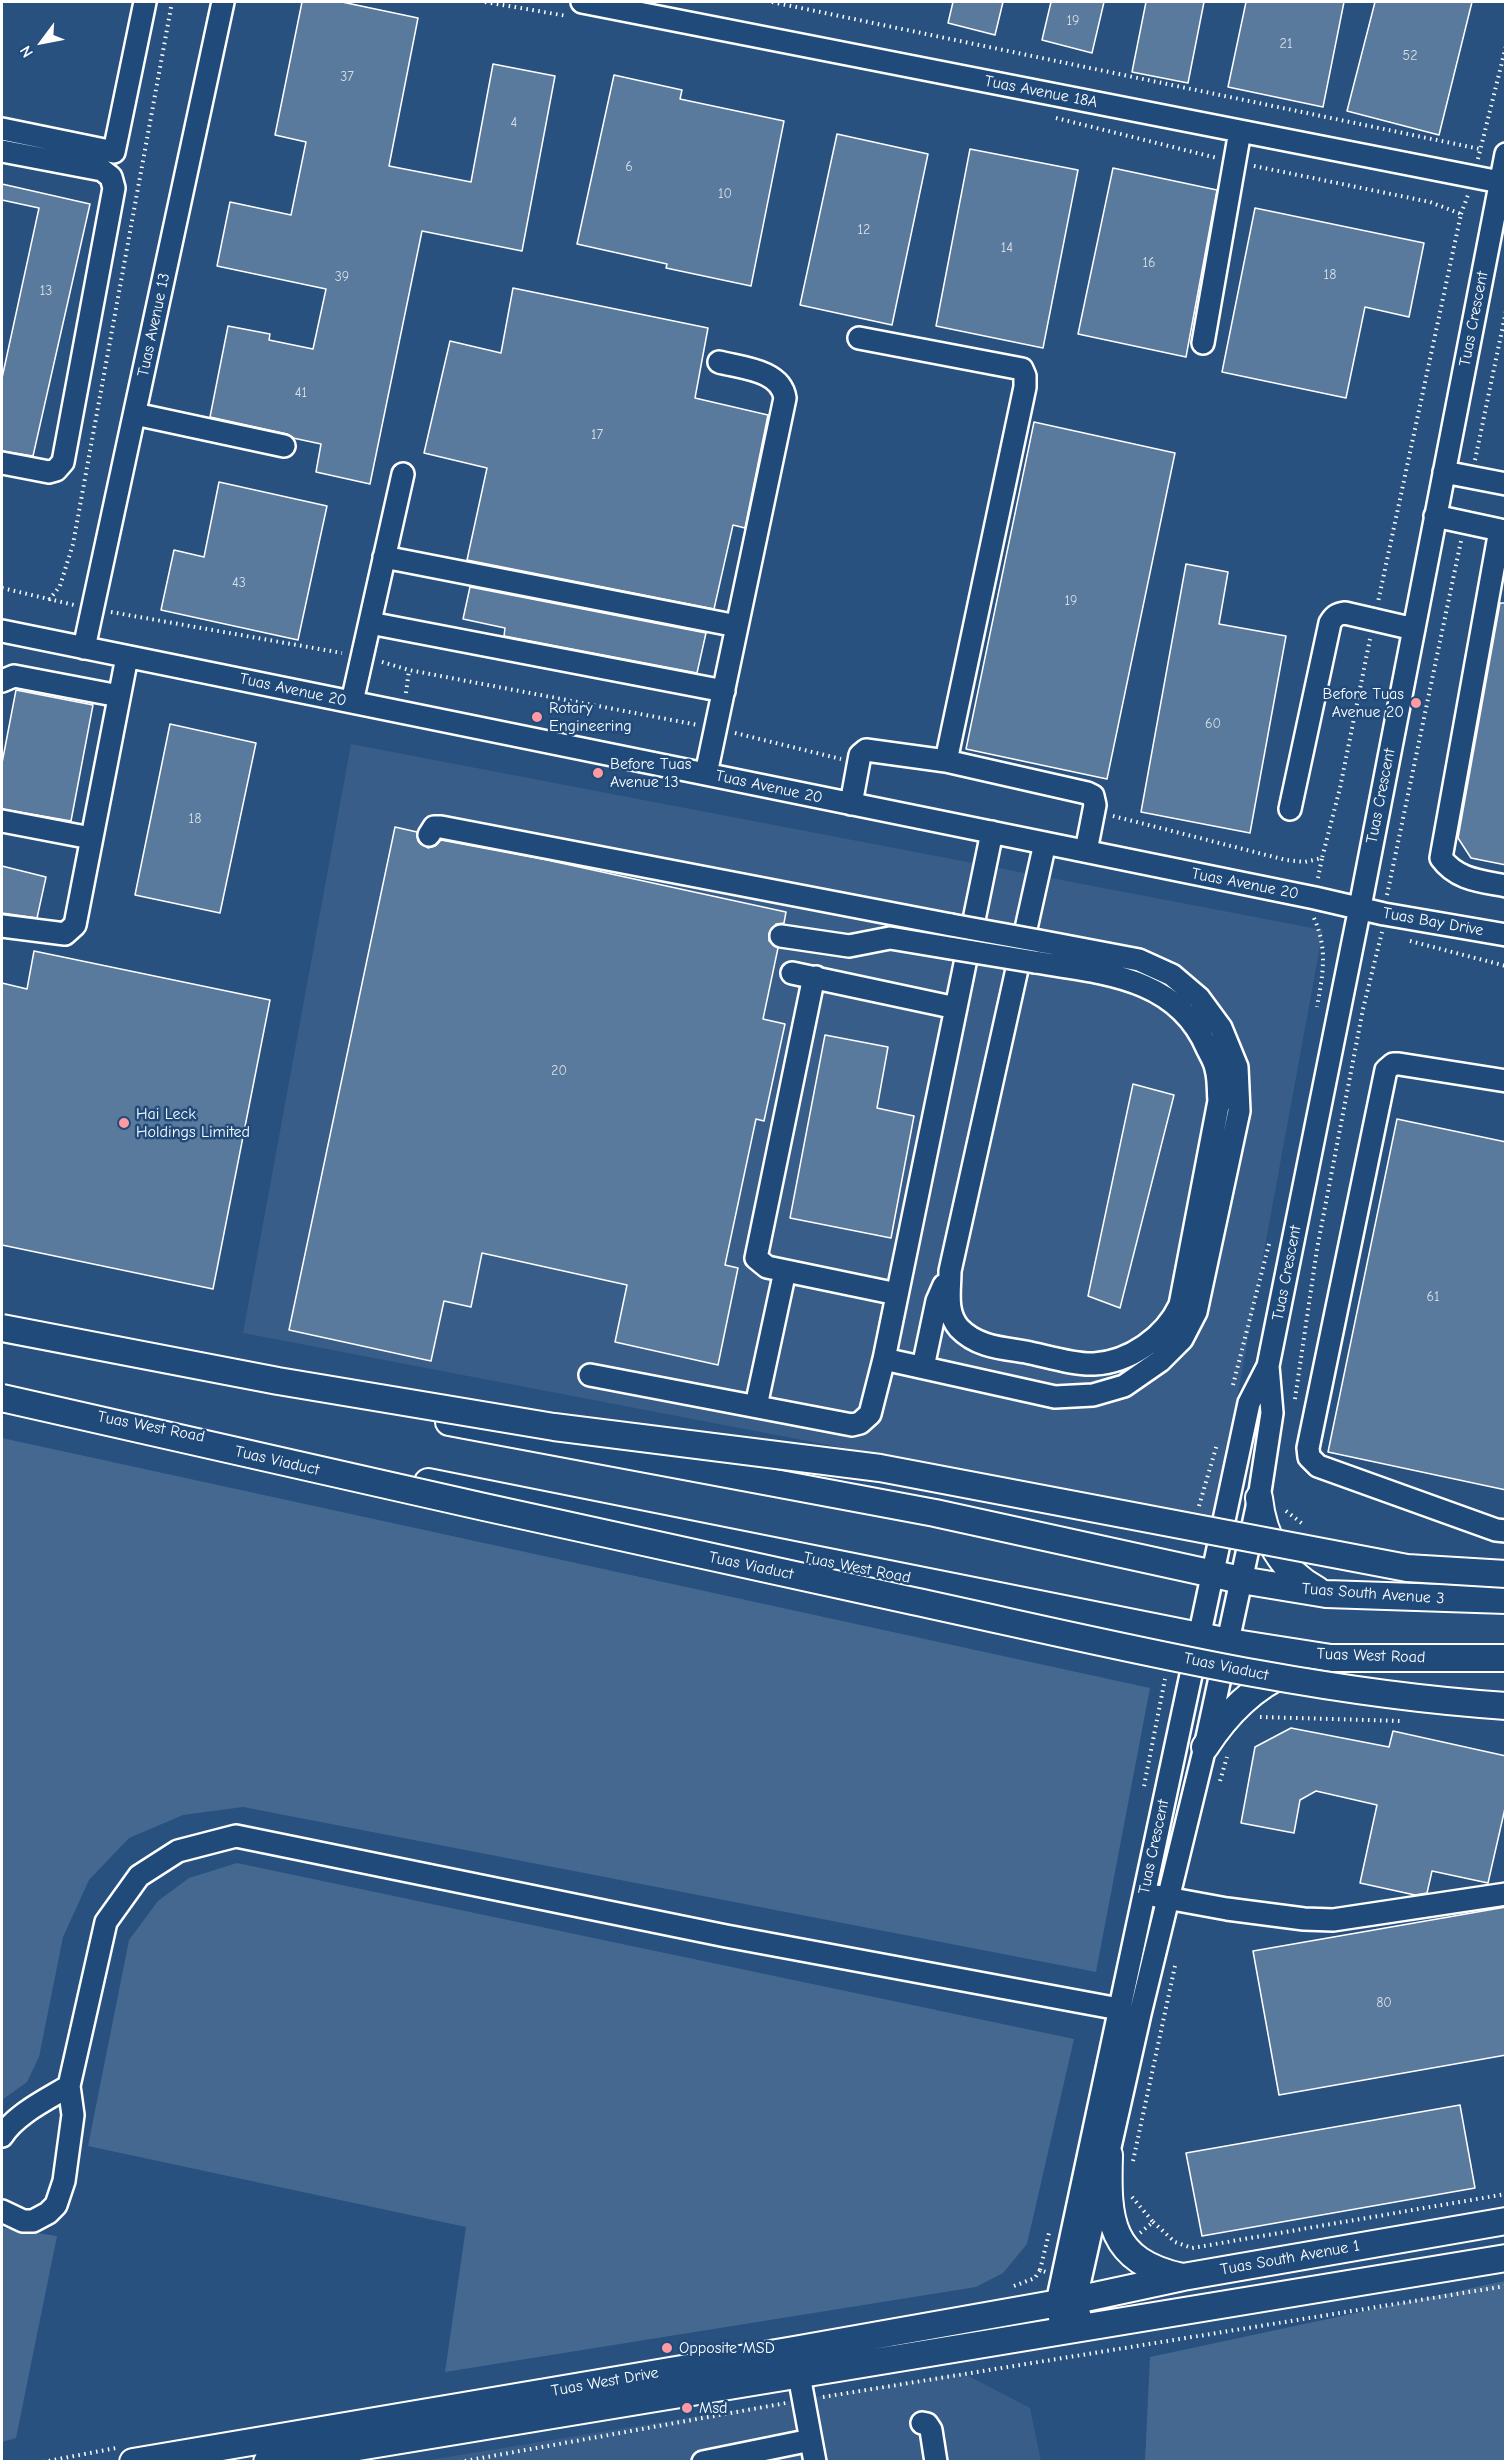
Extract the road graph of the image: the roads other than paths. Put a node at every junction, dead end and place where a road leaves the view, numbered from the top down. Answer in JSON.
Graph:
{"nodes":[{"id":1,"x":145,"y":2,"type":"edge"},
{"id":2,"x":223,"y":2,"type":"edge"},
{"id":3,"x":582,"y":2,"type":"edge"},
{"id":4,"x":2,"y":129,"type":"edge"},
{"id":5,"x":1240,"y":131,"type":"junction"},
{"id":6,"x":2,"y":151,"type":"edge"},
{"id":7,"x":1506,"y":154,"type":"edge"},
{"id":8,"x":1500,"y":182,"type":"junction"},
{"id":9,"x":859,"y":338,"type":"dead end"},
{"id":10,"x":1203,"y":343,"type":"dead end"},
{"id":11,"x":720,"y":362,"type":"dead end"},
{"id":12,"x":135,"y":414,"type":"junction"},
{"id":13,"x":284,"y":446,"type":"dead end"},
{"id":14,"x":2,"y":463,"type":"edge"},
{"id":15,"x":1444,"y":472,"type":"junction"},
{"id":16,"x":402,"y":474,"type":"dead end"},
{"id":17,"x":1506,"y":484,"type":"edge"},
{"id":18,"x":1436,"y":516,"type":"junction"},
{"id":19,"x":1503,"y":531,"type":"edge"},
{"id":20,"x":384,"y":557,"type":"junction"},
{"id":21,"x":370,"y":623,"type":"junction"},
{"id":22,"x":737,"y":626,"type":"junction"},
{"id":23,"x":1414,"y":629,"type":"junction"},
{"id":24,"x":2,"y":631,"type":"edge"},
{"id":25,"x":84,"y":648,"type":"junction"},
{"id":26,"x":127,"y":657,"type":"junction"},
{"id":27,"x":2,"y":681,"type":"edge"},
{"id":28,"x":724,"y":691,"type":"junction"},
{"id":29,"x":119,"y":696,"type":"junction"},
{"id":30,"x":352,"y":702,"type":"junction"},
{"id":31,"x":946,"y":761,"type":"junction"},
{"id":32,"x":706,"y":774,"type":"junction"},
{"id":33,"x":852,"y":804,"type":"junction"},
{"id":34,"x":1290,"y":809,"type":"dead end"},
{"id":35,"x":2,"y":821,"type":"edge"},
{"id":36,"x":992,"y":832,"type":"junction"},
{"id":37,"x":429,"y":835,"type":"dead end"},
{"id":38,"x":92,"y":838,"type":"junction"},
{"id":39,"x":1045,"y":843,"type":"junction"},
{"id":40,"x":1086,"y":851,"type":"junction"},
{"id":41,"x":1506,"y":886,"type":"edge"},
{"id":42,"x":1360,"y":907,"type":"junction"},
{"id":43,"x":2,"y":926,"type":"edge"},
{"id":44,"x":1506,"y":935,"type":"edge"},
{"id":45,"x":781,"y":936,"type":"dead end"},
{"id":46,"x":792,"y":973,"type":"dead end"},
{"id":47,"x":816,"y":977,"type":"junction"},
{"id":48,"x":956,"y":1008,"type":"junction"},
{"id":49,"x":1506,"y":1081,"type":"edge"},
{"id":50,"x":785,"y":1271,"type":"junction"},
{"id":51,"x":950,"y":1271,"type":"junction"},
{"id":52,"x":897,"y":1294,"type":"junction"},
{"id":53,"x":2,"y":1328,"type":"edge"},
{"id":54,"x":2,"y":1338,"type":"edge"},
{"id":55,"x":884,"y":1359,"type":"junction"},
{"id":56,"x":1268,"y":1366,"type":"junction"},
{"id":57,"x":923,"y":1367,"type":"junction"},
{"id":58,"x":591,"y":1375,"type":"dead end"},
{"id":59,"x":2,"y":1398,"type":"edge"},
{"id":60,"x":756,"y":1406,"type":"junction"},
{"id":61,"x":1271,"y":1502,"type":"junction"},
{"id":62,"x":1506,"y":1531,"type":"edge"},
{"id":63,"x":1212,"y":1574,"type":"junction"},
{"id":64,"x":1506,"y":1574,"type":"edge"},
{"id":65,"x":1241,"y":1580,"type":"junction"},
{"id":66,"x":1326,"y":1594,"type":"junction"},
{"id":67,"x":1506,"y":1600,"type":"edge"},
{"id":68,"x":1198,"y":1636,"type":"junction"},
{"id":69,"x":1229,"y":1642,"type":"junction"},
{"id":70,"x":1331,"y":1658,"type":"junction"},
{"id":71,"x":1506,"y":1658,"type":"edge"},
{"id":72,"x":1506,"y":1706,"type":"edge"},
{"id":73,"x":1217,"y":1750,"type":"junction"},
{"id":74,"x":1144,"y":1893,"type":"junction"},
{"id":75,"x":1506,"y":1894,"type":"edge"},
{"id":76,"x":1167,"y":1899,"type":"junction"},
{"id":77,"x":1119,"y":2009,"type":"junction"},
{"id":78,"x":69,"y":2086,"type":"junction"},
{"id":79,"x":2,"y":2136,"type":"edge"},
{"id":80,"x":1109,"y":2155,"type":"junction"},
{"id":81,"x":2,"y":2211,"type":"edge"},
{"id":82,"x":1506,"y":2221,"type":"edge"},
{"id":83,"x":1506,"y":2258,"type":"edge"},
{"id":84,"x":1183,"y":2277,"type":"junction"},
{"id":85,"x":1066,"y":2302,"type":"junction"},
{"id":86,"x":1072,"y":2330,"type":"junction"},
{"id":87,"x":797,"y":2362,"type":"junction"},
{"id":88,"x":922,"y":2423,"type":"dead end"},
{"id":89,"x":811,"y":2440,"type":"junction"},
{"id":90,"x":133,"y":2462,"type":"edge"},
{"id":91,"x":267,"y":2462,"type":"edge"},
{"id":92,"x":703,"y":2462,"type":"edge"},
{"id":93,"x":815,"y":2462,"type":"edge"},
{"id":94,"x":936,"y":2462,"type":"edge"}],
"edges":[{"from":1,"to":4,"type":"street"},
{"from":2,"to":12,"type":"street","name":"Tuas Avenue 13"},
{"from":3,"to":5,"type":"street","name":"Tuas Avenue 18A"},
{"from":5,"to":8,"type":"street","name":"Tuas Avenue 18A"},
{"from":5,"to":10,"type":"street"},
{"from":6,"to":14,"type":"street"},
{"from":7,"to":8,"type":"street","name":"Tuas Crescent"},
{"from":8,"to":15,"type":"street","name":"Tuas Crescent"},
{"from":9,"to":31,"type":"street"},
{"from":11,"to":22,"type":"street"},
{"from":12,"to":13,"type":"street"},
{"from":12,"to":25,"type":"street","name":"Tuas Avenue 13"},
{"from":15,"to":17,"type":"street"},
{"from":15,"to":18,"type":"street","name":"Tuas Crescent"},
{"from":16,"to":20,"type":"street"},
{"from":18,"to":19,"type":"street"},
{"from":18,"to":23,"type":"street","name":"Tuas Crescent"},
{"from":19,"to":41,"type":"street"},
{"from":20,"to":21,"type":"street"},
{"from":20,"to":22,"type":"street"},
{"from":21,"to":28,"type":"street"},
{"from":21,"to":30,"type":"street"},
{"from":22,"to":28,"type":"street"},
{"from":23,"to":34,"type":"street"},
{"from":23,"to":42,"type":"street","name":"Tuas Crescent"},
{"from":24,"to":25,"type":"street","name":"Tuas Avenue 20"},
{"from":25,"to":26,"type":"street","name":"Tuas Avenue 20"},
{"from":26,"to":29,"type":"street"},
{"from":26,"to":30,"type":"street","name":"Tuas Avenue 20"},
{"from":27,"to":29,"type":"street"},
{"from":28,"to":32,"type":"street"},
{"from":29,"to":38,"type":"street"},
{"from":30,"to":32,"type":"street","name":"Tuas Avenue 20"},
{"from":31,"to":33,"type":"street"},
{"from":31,"to":40,"type":"street"},
{"from":32,"to":33,"type":"street","name":"Tuas Avenue 20"},
{"from":33,"to":36,"type":"street","name":"Tuas Avenue 20"},
{"from":35,"to":38,"type":"street"},
{"from":36,"to":39,"type":"street","name":"Tuas Avenue 20"},
{"from":36,"to":48,"type":"street"},
{"from":37,"to":57,"type":"street","bridge":true},
{"from":38,"to":43,"type":"street"},
{"from":39,"to":40,"type":"street","name":"Tuas Avenue 20"},
{"from":39,"to":51,"type":"street"},
{"from":40,"to":42,"type":"street","name":"Tuas Avenue 20"},
{"from":42,"to":44,"type":"street","name":"Tuas Bay Drive"},
{"from":42,"to":56,"type":"street","name":"Tuas Crescent"},
{"from":45,"to":51,"type":"street","bridge":true},
{"from":46,"to":47,"type":"street"},
{"from":47,"to":48,"type":"street"},
{"from":47,"to":50,"type":"street"},
{"from":48,"to":52,"type":"street"},
{"from":49,"to":62,"type":"street"},
{"from":50,"to":52,"type":"street"},
{"from":50,"to":60,"type":"street"},
{"from":51,"to":57,"type":"street"},
{"from":52,"to":55,"type":"street"},
{"from":53,"to":64,"type":"main road","bridge":true},
{"from":54,"to":63,"type":"main road"},
{"from":55,"to":57,"type":"street"},
{"from":55,"to":60,"type":"street"},
{"from":56,"to":61,"type":"street","name":"Tuas Crescent"},
{"from":56,"to":63,"type":"street","name":"Tuas Crescent"},
{"from":58,"to":60,"type":"street"},
{"from":59,"to":68,"type":"main road","name":"Tuas West Road"},
{"from":59,"to":72,"type":"main road","name":"Tuas Viaduct","bridge":true},
{"from":61,"to":65,"type":"street","name":"Tuas Crescent"},
{"from":61,"to":66,"type":"main road"},
{"from":63,"to":65,"type":"main road"},
{"from":63,"to":68,"type":"street","name":"Tuas Crescent"},
{"from":65,"to":66,"type":"main road","name":"Tuas South Avenue 3"},
{"from":65,"to":69,"type":"street","name":"Tuas Crescent"},
{"from":66,"to":67,"type":"main road","name":"Tuas South Avenue 3"},
{"from":68,"to":69,"type":"main road","name":"Tuas West Road"},
{"from":68,"to":74,"type":"street","name":"Tuas Crescent"},
{"from":69,"to":70,"type":"main road","name":"Tuas West Road"},
{"from":69,"to":73,"type":"street","name":"Tuas Crescent"},
{"from":70,"to":71,"type":"main road","name":"Tuas West Road"},
{"from":70,"to":73,"type":"main road"},
{"from":73,"to":76,"type":"street","name":"Tuas Crescent"},
{"from":74,"to":76,"type":"street"},
{"from":74,"to":77,"type":"street","name":"Tuas Crescent"},
{"from":75,"to":76,"type":"street"},
{"from":76,"to":80,"type":"street","name":"Tuas Crescent"},
{"from":77,"to":78,"type":"street"},
{"from":77,"to":85,"type":"street","name":"Tuas Crescent"},
{"from":78,"to":79,"type":"street"},
{"from":78,"to":81,"type":"street"},
{"from":80,"to":84,"type":"main road"},
{"from":80,"to":85,"type":"street","name":"Tuas Crescent"},
{"from":82,"to":84,"type":"main road","name":"Tuas South Avenue 1"},
{"from":83,"to":86,"type":"main road"},
{"from":84,"to":85,"type":"main road","name":"Tuas South Avenue 1"},
{"from":85,"to":86,"type":"street","name":"Tuas Crescent"},
{"from":85,"to":87,"type":"main road","name":"Tuas West Drive"},
{"from":86,"to":87,"type":"main road","name":"Tuas West Drive"},
{"from":87,"to":89,"type":"street"},
{"from":87,"to":90,"type":"main road","name":"Tuas West Drive"},
{"from":87,"to":91,"type":"main road","name":"Tuas West Drive"},
{"from":88,"to":94,"type":"street"},
{"from":89,"to":92,"type":"street"},
{"from":89,"to":93,"type":"street"}]}
